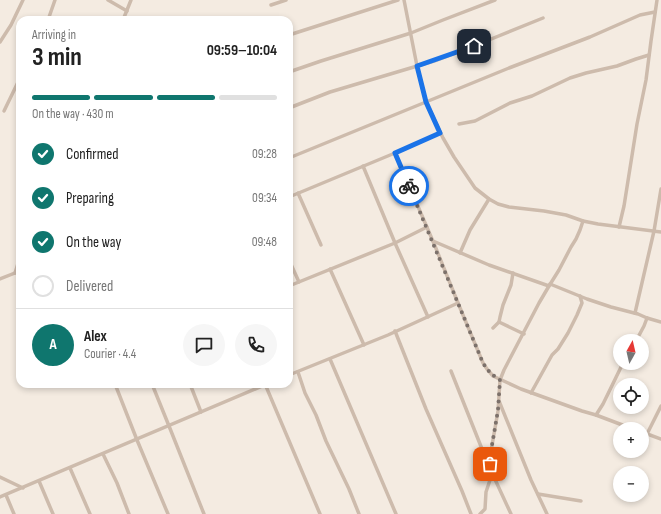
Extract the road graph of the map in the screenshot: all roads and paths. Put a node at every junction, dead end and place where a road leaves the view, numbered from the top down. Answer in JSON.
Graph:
{"nodes":[{"id":1,"x":23,"y":0,"type":"edge"},
{"id":2,"x":56,"y":0,"type":"edge"},
{"id":3,"x":108,"y":0,"type":"edge"},
{"id":4,"x":131,"y":0,"type":"edge"},
{"id":5,"x":286,"y":0,"type":"edge"},
{"id":6,"x":398,"y":0,"type":"edge"},
{"id":7,"x":404,"y":0,"type":"edge"},
{"id":8,"x":495,"y":0,"type":"edge"},
{"id":9,"x":657,"y":0,"type":"edge"},
{"id":10,"x":271,"y":5,"type":"dead end"},
{"id":11,"x":127,"y":11,"type":"junction"},
{"id":12,"x":655,"y":12,"type":"junction"},
{"id":13,"x":50,"y":16,"type":"edge"},
{"id":14,"x":125,"y":16,"type":"edge"},
{"id":15,"x":543,"y":18,"type":"dead end"},
{"id":16,"x":411,"y":33,"type":"junction"},
{"id":17,"x":293,"y":34,"type":"edge"},
{"id":18,"x":0,"y":42,"type":"edge"},
{"id":19,"x":649,"y":55,"type":"junction"},
{"id":20,"x":417,"y":66,"type":"junction"},
{"id":21,"x":293,"y":71,"type":"edge"},
{"id":22,"x":16,"y":86,"type":"edge"},
{"id":23,"x":426,"y":102,"type":"junction"},
{"id":24,"x":293,"y":106,"type":"edge"},
{"id":25,"x":4,"y":111,"type":"dead end"},
{"id":26,"x":459,"y":124,"type":"dead end"},
{"id":27,"x":440,"y":133,"type":"junction"},
{"id":28,"x":395,"y":153,"type":"junction"},
{"id":29,"x":293,"y":156,"type":"edge"},
{"id":30,"x":363,"y":166,"type":"junction"},
{"id":31,"x":661,"y":189,"type":"edge"},
{"id":32,"x":298,"y":193,"type":"junction"},
{"id":33,"x":293,"y":195,"type":"edge"},
{"id":34,"x":489,"y":199,"type":"junction"},
{"id":35,"x":583,"y":221,"type":"junction"},
{"id":36,"x":427,"y":227,"type":"junction"},
{"id":37,"x":620,"y":227,"type":"junction"},
{"id":38,"x":654,"y":231,"type":"junction"},
{"id":39,"x":661,"y":232,"type":"edge"},
{"id":40,"x":433,"y":241,"type":"junction"},
{"id":41,"x":395,"y":243,"type":"junction"},
{"id":42,"x":321,"y":245,"type":"dead end"},
{"id":43,"x":460,"y":253,"type":"junction"},
{"id":44,"x":293,"y":269,"type":"edge"},
{"id":45,"x":330,"y":269,"type":"junction"},
{"id":46,"x":16,"y":270,"type":"edge"},
{"id":47,"x":15,"y":273,"type":"joint"},
{"id":48,"x":513,"y":273,"type":"junction"},
{"id":49,"x":0,"y":279,"type":"edge"},
{"id":50,"x":299,"y":282,"type":"junction"},
{"id":51,"x":293,"y":284,"type":"edge"},
{"id":52,"x":549,"y":285,"type":"junction"},
{"id":53,"x":579,"y":295,"type":"junction"},
{"id":54,"x":458,"y":304,"type":"junction"},
{"id":55,"x":636,"y":313,"type":"junction"},
{"id":56,"x":428,"y":317,"type":"junction"},
{"id":57,"x":647,"y":318,"type":"junction"},
{"id":58,"x":499,"y":322,"type":"junction"},
{"id":59,"x":661,"y":322,"type":"edge"},
{"id":60,"x":493,"y":328,"type":"dead end"},
{"id":61,"x":395,"y":331,"type":"junction"},
{"id":62,"x":524,"y":334,"type":"junction"},
{"id":63,"x":640,"y":334,"type":"edge"},
{"id":64,"x":364,"y":345,"type":"junction"},
{"id":65,"x":330,"y":359,"type":"junction"},
{"id":66,"x":620,"y":370,"type":"edge"},
{"id":67,"x":451,"y":371,"type":"dead end"},
{"id":68,"x":298,"y":372,"type":"junction"},
{"id":69,"x":293,"y":374,"type":"edge"},
{"id":70,"x":500,"y":380,"type":"junction"},
{"id":71,"x":117,"y":388,"type":"edge"},
{"id":72,"x":154,"y":388,"type":"edge"},
{"id":73,"x":192,"y":388,"type":"edge"},
{"id":74,"x":256,"y":388,"type":"edge"},
{"id":75,"x":267,"y":388,"type":"edge"},
{"id":76,"x":531,"y":393,"type":"junction"},
{"id":77,"x":499,"y":400,"type":"junction"},
{"id":78,"x":661,"y":406,"type":"edge"},
{"id":79,"x":201,"y":412,"type":"junction"},
{"id":80,"x":596,"y":415,"type":"junction"},
{"id":81,"x":614,"y":422,"type":"edge"},
{"id":82,"x":170,"y":426,"type":"junction"},
{"id":83,"x":649,"y":430,"type":"edge"},
{"id":84,"x":649,"y":435,"type":"edge"},
{"id":85,"x":661,"y":439,"type":"edge"},
{"id":86,"x":137,"y":440,"type":"junction"},
{"id":87,"x":103,"y":454,"type":"junction"},
{"id":88,"x":489,"y":461,"type":"junction"},
{"id":89,"x":70,"y":468,"type":"junction"},
{"id":90,"x":492,"y":474,"type":"junction"},
{"id":91,"x":0,"y":477,"type":"edge"},
{"id":92,"x":39,"y":481,"type":"junction"},
{"id":93,"x":23,"y":488,"type":"junction"},
{"id":94,"x":538,"y":494,"type":"junction"},
{"id":95,"x":6,"y":495,"type":"junction"},
{"id":96,"x":0,"y":497,"type":"edge"},
{"id":97,"x":581,"y":501,"type":"dead end"},
{"id":98,"x":14,"y":514,"type":"edge"},
{"id":99,"x":53,"y":514,"type":"edge"},
{"id":100,"x":90,"y":514,"type":"edge"},
{"id":101,"x":130,"y":514,"type":"edge"},
{"id":102,"x":168,"y":514,"type":"edge"},
{"id":103,"x":204,"y":514,"type":"edge"},
{"id":104,"x":320,"y":514,"type":"edge"},
{"id":105,"x":359,"y":514,"type":"edge"},
{"id":106,"x":396,"y":514,"type":"edge"},
{"id":107,"x":471,"y":514,"type":"edge"},
{"id":108,"x":480,"y":514,"type":"edge"},
{"id":109,"x":511,"y":514,"type":"edge"},
{"id":110,"x":547,"y":514,"type":"edge"}],
"edges":[{"from":1,"to":18,"type":"street"},
{"from":2,"to":13,"type":"street"},
{"from":3,"to":11,"type":"street"},
{"from":4,"to":11,"type":"street"},
{"from":5,"to":10,"type":"street"},
{"from":6,"to":17,"type":"street"},
{"from":7,"to":16,"type":"street"},
{"from":8,"to":16,"type":"street"},
{"from":9,"to":12,"type":"street"},
{"from":11,"to":14,"type":"street"},
{"from":12,"to":19,"type":"street"},
{"from":12,"to":23,"type":"street"},
{"from":15,"to":20,"type":"street"},
{"from":16,"to":20,"type":"street"},
{"from":16,"to":21,"type":"street"},
{"from":19,"to":26,"type":"street"},
{"from":19,"to":37,"type":"street"},
{"from":20,"to":23,"type":"street"},
{"from":20,"to":24,"type":"street"},
{"from":22,"to":25,"type":"street"},
{"from":23,"to":27,"type":"street"},
{"from":23,"to":29,"type":"street"},
{"from":27,"to":28,"type":"street"},
{"from":27,"to":34,"type":"street"},
{"from":28,"to":30,"type":"street"},
{"from":28,"to":36,"type":"street"},
{"from":30,"to":32,"type":"street"},
{"from":30,"to":41,"type":"street"},
{"from":31,"to":38,"type":"street"},
{"from":32,"to":33,"type":"street"},
{"from":32,"to":42,"type":"street"},
{"from":34,"to":35,"type":"street"},
{"from":34,"to":43,"type":"street"},
{"from":35,"to":37,"type":"street"},
{"from":35,"to":52,"type":"street"},
{"from":36,"to":40,"type":"street"},
{"from":36,"to":41,"type":"street"},
{"from":37,"to":38,"type":"street"},
{"from":38,"to":39,"type":"street"},
{"from":38,"to":55,"type":"street"},
{"from":40,"to":43,"type":"street"},
{"from":40,"to":54,"type":"street"},
{"from":41,"to":45,"type":"street"},
{"from":41,"to":56,"type":"street"},
{"from":43,"to":48,"type":"street"},
{"from":44,"to":50,"type":"street"},
{"from":45,"to":50,"type":"street"},
{"from":45,"to":64,"type":"street"},
{"from":46,"to":47,"type":"street"},
{"from":47,"to":49,"type":"street"},
{"from":48,"to":52,"type":"street"},
{"from":48,"to":58,"type":"street"},
{"from":50,"to":51,"type":"street"},
{"from":52,"to":53,"type":"street"},
{"from":52,"to":62,"type":"street"},
{"from":53,"to":55,"type":"street"},
{"from":53,"to":76,"type":"street"},
{"from":54,"to":56,"type":"street"},
{"from":54,"to":70,"type":"street"},
{"from":55,"to":57,"type":"street"},
{"from":56,"to":61,"type":"street"},
{"from":57,"to":59,"type":"street"},
{"from":57,"to":63,"type":"street"},
{"from":58,"to":60,"type":"street"},
{"from":58,"to":62,"type":"street"},
{"from":61,"to":64,"type":"street"},
{"from":61,"to":107,"type":"street"},
{"from":62,"to":70,"type":"street"},
{"from":64,"to":65,"type":"street"},
{"from":65,"to":68,"type":"street"},
{"from":65,"to":106,"type":"street"},
{"from":66,"to":80,"type":"street"},
{"from":67,"to":88,"type":"street"},
{"from":68,"to":69,"type":"street"},
{"from":68,"to":105,"type":"street"},
{"from":70,"to":76,"type":"street"},
{"from":70,"to":77,"type":"street"},
{"from":71,"to":86,"type":"street"},
{"from":72,"to":82,"type":"street"},
{"from":73,"to":79,"type":"street"},
{"from":74,"to":79,"type":"street"},
{"from":75,"to":104,"type":"street"},
{"from":76,"to":80,"type":"street"},
{"from":77,"to":88,"type":"street"},
{"from":77,"to":94,"type":"street"},
{"from":78,"to":83,"type":"street"},
{"from":79,"to":82,"type":"street"},
{"from":80,"to":81,"type":"street"},
{"from":82,"to":86,"type":"street"},
{"from":82,"to":103,"type":"street"},
{"from":84,"to":85,"type":"street"},
{"from":86,"to":87,"type":"street"},
{"from":86,"to":102,"type":"street"},
{"from":87,"to":89,"type":"street"},
{"from":87,"to":101,"type":"street"},
{"from":88,"to":90,"type":"street"},
{"from":89,"to":92,"type":"street"},
{"from":89,"to":100,"type":"street"},
{"from":90,"to":108,"type":"street"},
{"from":90,"to":109,"type":"street"},
{"from":91,"to":93,"type":"street"},
{"from":92,"to":93,"type":"street"},
{"from":92,"to":99,"type":"street"},
{"from":93,"to":95,"type":"street"},
{"from":94,"to":97,"type":"street"},
{"from":94,"to":110,"type":"street"},
{"from":95,"to":96,"type":"street"},
{"from":95,"to":98,"type":"street"}]}
